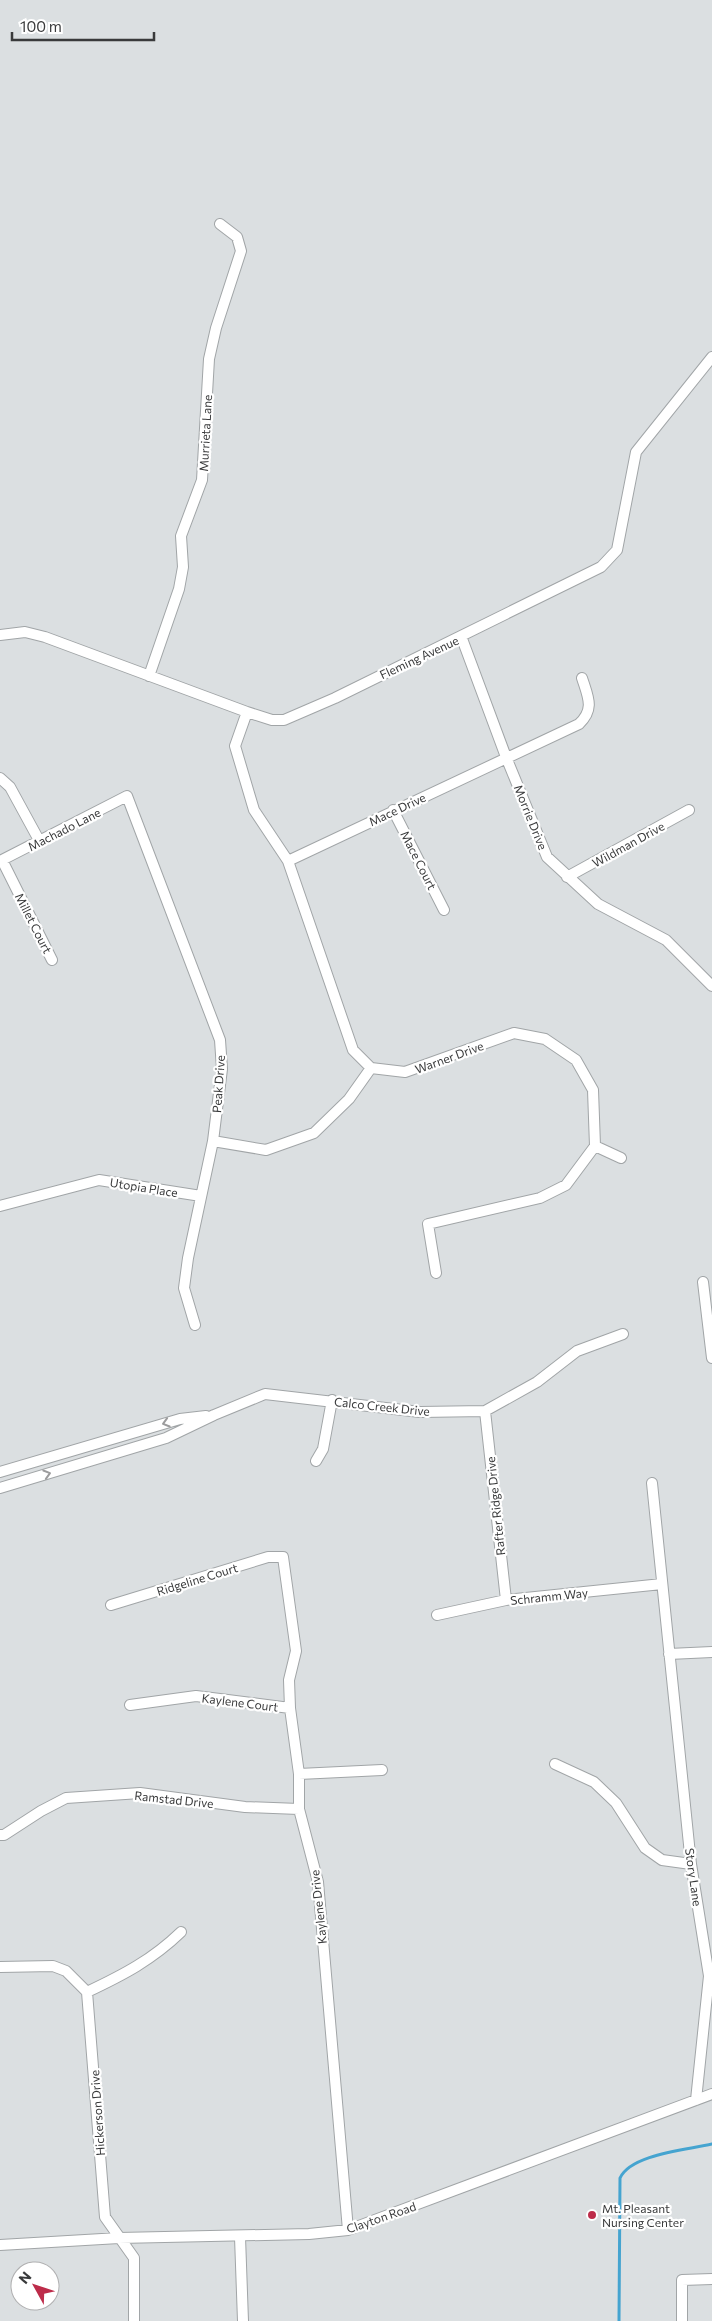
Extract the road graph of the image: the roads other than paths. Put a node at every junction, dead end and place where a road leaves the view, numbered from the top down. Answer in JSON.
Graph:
{"nodes":[{"id":1,"x":220,"y":224,"type":"dead end"},
{"id":2,"x":712,"y":357,"type":"edge"},
{"id":3,"x":0,"y":635,"type":"edge"},
{"id":4,"x":461,"y":636,"type":"junction"},
{"id":5,"x":149,"y":676,"type":"junction"},
{"id":6,"x":582,"y":678,"type":"dead end"},
{"id":7,"x":247,"y":712,"type":"junction"},
{"id":8,"x":506,"y":757,"type":"junction"},
{"id":9,"x":0,"y":778,"type":"edge"},
{"id":10,"x":127,"y":796,"type":"joint"},
{"id":11,"x":393,"y":810,"type":"junction"},
{"id":12,"x":689,"y":810,"type":"dead end"},
{"id":13,"x":40,"y":842,"type":"junction"},
{"id":14,"x":1,"y":860,"type":"edge"},
{"id":15,"x":288,"y":862,"type":"junction"},
{"id":16,"x":567,"y":877,"type":"junction"},
{"id":17,"x":444,"y":910,"type":"dead end"},
{"id":18,"x":52,"y":960,"type":"dead end"},
{"id":19,"x":712,"y":986,"type":"edge"},
{"id":20,"x":371,"y":1068,"type":"junction"},
{"id":21,"x":213,"y":1142,"type":"junction"},
{"id":22,"x":595,"y":1146,"type":"junction"},
{"id":23,"x":622,"y":1158,"type":"dead end"},
{"id":24,"x":201,"y":1196,"type":"junction"},
{"id":25,"x":0,"y":1206,"type":"edge"},
{"id":26,"x":436,"y":1273,"type":"dead end"},
{"id":27,"x":703,"y":1282,"type":"dead end"},
{"id":28,"x":195,"y":1325,"type":"dead end"},
{"id":29,"x":623,"y":1334,"type":"dead end"},
{"id":30,"x":712,"y":1358,"type":"edge"},
{"id":31,"x":332,"y":1400,"type":"junction"},
{"id":32,"x":484,"y":1411,"type":"junction"},
{"id":33,"x":214,"y":1415,"type":"junction"},
{"id":34,"x":316,"y":1461,"type":"dead end"},
{"id":35,"x":0,"y":1472,"type":"edge"},
{"id":36,"x":652,"y":1483,"type":"dead end"},
{"id":37,"x":0,"y":1488,"type":"edge"},
{"id":38,"x":284,"y":1557,"type":"joint"},
{"id":39,"x":662,"y":1584,"type":"junction"},
{"id":40,"x":506,"y":1600,"type":"junction"},
{"id":41,"x":111,"y":1605,"type":"dead end"},
{"id":42,"x":437,"y":1615,"type":"dead end"},
{"id":43,"x":712,"y":1652,"type":"edge"},
{"id":44,"x":670,"y":1654,"type":"junction"},
{"id":45,"x":130,"y":1704,"type":"dead end"},
{"id":46,"x":290,"y":1708,"type":"junction"},
{"id":47,"x":555,"y":1764,"type":"dead end"},
{"id":48,"x":382,"y":1770,"type":"dead end"},
{"id":49,"x":299,"y":1774,"type":"junction"},
{"id":50,"x":298,"y":1809,"type":"junction"},
{"id":51,"x":0,"y":1835,"type":"edge"},
{"id":52,"x":692,"y":1864,"type":"junction"},
{"id":53,"x":181,"y":1932,"type":"dead end"},
{"id":54,"x":0,"y":1968,"type":"edge"},
{"id":55,"x":87,"y":1992,"type":"junction"},
{"id":56,"x":712,"y":2094,"type":"edge"},
{"id":57,"x":696,"y":2100,"type":"junction"},
{"id":58,"x":348,"y":2230,"type":"junction"},
{"id":59,"x":240,"y":2237,"type":"junction"},
{"id":60,"x":119,"y":2238,"type":"junction"},
{"id":61,"x":0,"y":2245,"type":"edge"},
{"id":62,"x":712,"y":2279,"type":"edge"},
{"id":63,"x":134,"y":2321,"type":"edge"},
{"id":64,"x":243,"y":2321,"type":"edge"},
{"id":65,"x":682,"y":2321,"type":"edge"}],
"edges":[{"from":1,"to":5,"type":"street","name":"Murrieta Lane"},
{"from":2,"to":4,"type":"street","name":"Fleming Avenue"},
{"from":3,"to":5,"type":"street","name":"Fleming Avenue"},
{"from":4,"to":7,"type":"street","name":"Fleming Avenue"},
{"from":4,"to":8,"type":"street","name":"Morrie Drive"},
{"from":5,"to":7,"type":"street","name":"Fleming Avenue"},
{"from":6,"to":8,"type":"street","name":"Mace Drive"},
{"from":7,"to":15,"type":"street"},
{"from":8,"to":11,"type":"street","name":"Mace Drive"},
{"from":8,"to":16,"type":"street","name":"Morrie Drive"},
{"from":9,"to":13,"type":"street"},
{"from":10,"to":13,"type":"street","name":"Machado Lane"},
{"from":10,"to":21,"type":"street","name":"Peak Drive"},
{"from":11,"to":15,"type":"street","name":"Mace Drive"},
{"from":11,"to":17,"type":"street","name":"Mace Court"},
{"from":12,"to":16,"type":"street","name":"Wildman Drive"},
{"from":13,"to":14,"type":"street","name":"Machado Lane"},
{"from":14,"to":18,"type":"street","name":"Millet Court"},
{"from":15,"to":20,"type":"street"},
{"from":16,"to":19,"type":"street","name":"Morrie Drive"},
{"from":20,"to":21,"type":"street"},
{"from":20,"to":22,"type":"street","name":"Warner Drive"},
{"from":21,"to":24,"type":"street","name":"Peak Drive"},
{"from":22,"to":23,"type":"street"},
{"from":22,"to":26,"type":"street"},
{"from":24,"to":25,"type":"street","name":"Utopia Place"},
{"from":24,"to":28,"type":"street","name":"Peak Drive"},
{"from":27,"to":30,"type":"street"},
{"from":29,"to":32,"type":"street","name":"Calco Creek Drive"},
{"from":31,"to":32,"type":"street","name":"Calco Creek Drive"},
{"from":31,"to":33,"type":"street","name":"Calco Creek Drive"},
{"from":31,"to":34,"type":"street"},
{"from":32,"to":40,"type":"street","name":"Rafter Ridge Drive"},
{"from":33,"to":35,"type":"street","name":"Calco Creek Drive","one_way":true},
{"from":37,"to":33,"type":"street","name":"Calco Creek Drive","one_way":true},
{"from":36,"to":39,"type":"street","name":"Story Lane"},
{"from":38,"to":41,"type":"street","name":"Ridgeline Court"},
{"from":38,"to":46,"type":"street","name":"Kaylene Drive"},
{"from":39,"to":40,"type":"street","name":"Schramm Way"},
{"from":39,"to":44,"type":"street","name":"Story Lane"},
{"from":40,"to":42,"type":"street","name":"Schramm Way"},
{"from":43,"to":44,"type":"street"},
{"from":44,"to":52,"type":"street","name":"Story Lane"},
{"from":45,"to":46,"type":"street","name":"Kaylene Court"},
{"from":46,"to":49,"type":"street","name":"Kaylene Drive"},
{"from":47,"to":52,"type":"street"},
{"from":48,"to":49,"type":"street"},
{"from":49,"to":50,"type":"street","name":"Kaylene Drive"},
{"from":50,"to":51,"type":"street","name":"Ramstad Drive"},
{"from":50,"to":58,"type":"street","name":"Kaylene Drive"},
{"from":52,"to":57,"type":"street","name":"Story Lane"},
{"from":53,"to":55,"type":"street"},
{"from":54,"to":55,"type":"street"},
{"from":55,"to":60,"type":"street","name":"Hickerson Drive"},
{"from":56,"to":57,"type":"street","name":"Clayton Road"},
{"from":57,"to":58,"type":"street","name":"Clayton Road"},
{"from":58,"to":59,"type":"street","name":"Clayton Road"},
{"from":59,"to":60,"type":"street","name":"Clayton Road"},
{"from":59,"to":64,"type":"street"},
{"from":60,"to":61,"type":"street","name":"Clayton Road"},
{"from":60,"to":63,"type":"street","name":"Hickerson Drive"},
{"from":62,"to":65,"type":"street"}]}
